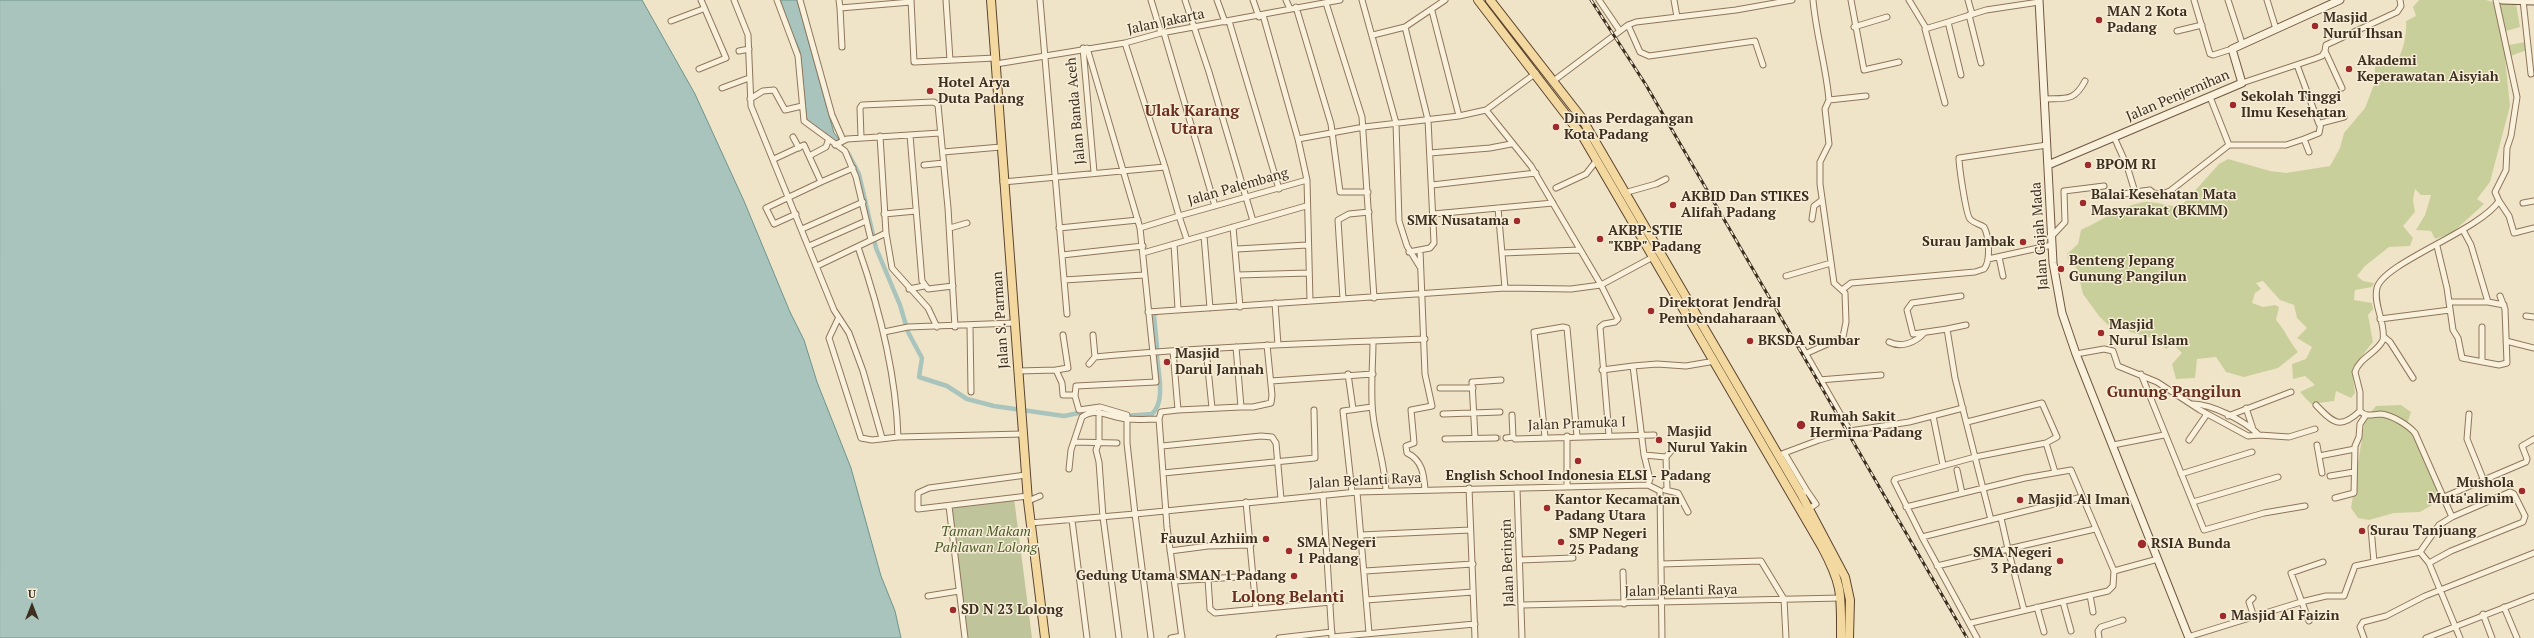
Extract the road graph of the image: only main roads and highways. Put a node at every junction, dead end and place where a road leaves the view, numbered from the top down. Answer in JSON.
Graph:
{"nodes":[{"id":1,"x":991,"y":0,"type":"edge"},
{"id":2,"x":1478,"y":0,"type":"edge"},
{"id":3,"x":1490,"y":0,"type":"edge"},
{"id":4,"x":2340,"y":0,"type":"edge"},
{"id":5,"x":2502,"y":0,"type":"edge"},
{"id":6,"x":2039,"y":1,"type":"edge"},
{"id":7,"x":2523,"y":1,"type":"edge"},
{"id":8,"x":2534,"y":1,"type":"edge"},
{"id":9,"x":2048,"y":165,"type":"junction"},
{"id":10,"x":1692,"y":317,"type":"junction"},
{"id":11,"x":1704,"y":336,"type":"junction"},
{"id":12,"x":1742,"y":399,"type":"junction"},
{"id":13,"x":1045,"y":638,"type":"edge"},
{"id":14,"x":1841,"y":638,"type":"edge"},
{"id":15,"x":1849,"y":638,"type":"edge"},
{"id":16,"x":2188,"y":638,"type":"edge"}],
"edges":[{"from":1,"to":13,"type":"main road","name":"Jalan S. Parman"},
{"from":2,"to":10,"type":"main road"},
{"from":3,"to":10,"type":"main road"},
{"from":4,"to":9,"type":"main road","name":"Jalan Penjernihan"},
{"from":5,"to":7,"type":"main road"},
{"from":6,"to":9,"type":"main road","name":"Jalan Gajah Mada"},
{"from":7,"to":8,"type":"main road"},
{"from":9,"to":16,"type":"main road","name":"Jalan Gajah Mada"},
{"from":10,"to":11,"type":"main road"},
{"from":11,"to":12,"type":"main road"},
{"from":11,"to":12,"type":"main road"},
{"from":12,"to":14,"type":"main road"},
{"from":12,"to":15,"type":"main road"}]}
